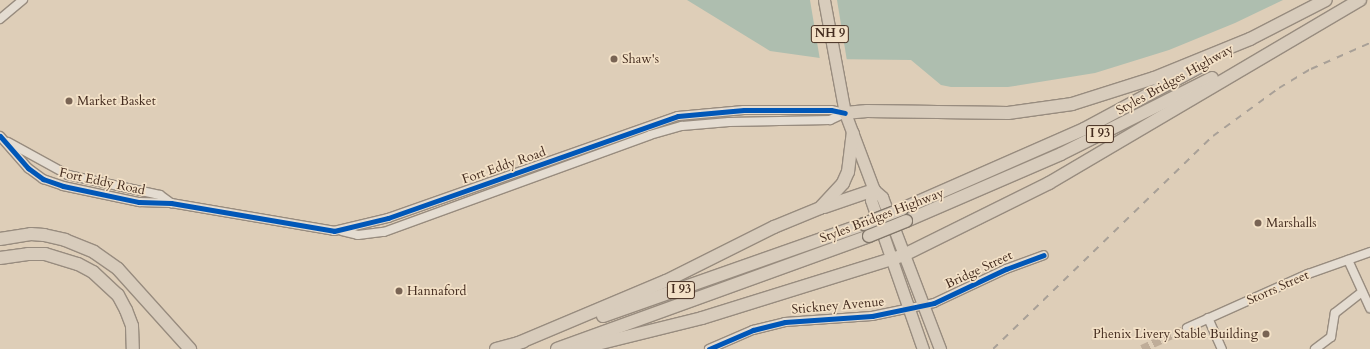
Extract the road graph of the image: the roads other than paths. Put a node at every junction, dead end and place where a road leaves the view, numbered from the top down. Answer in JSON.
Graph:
{"nodes":[{"id":1,"x":23,"y":0,"type":"edge"},
{"id":2,"x":824,"y":0,"type":"edge"},
{"id":3,"x":1326,"y":0,"type":"edge"},
{"id":4,"x":1360,"y":0,"type":"edge"},
{"id":5,"x":0,"y":19,"type":"edge"},
{"id":6,"x":1250,"y":39,"type":"junction"},
{"id":7,"x":1291,"y":41,"type":"junction"},
{"id":8,"x":845,"y":113,"type":"junction"},
{"id":9,"x":853,"y":133,"type":"junction"},
{"id":10,"x":2,"y":137,"type":"edge"},
{"id":11,"x":874,"y":190,"type":"junction"},
{"id":12,"x":171,"y":203,"type":"junction"},
{"id":13,"x":820,"y":208,"type":"junction"},
{"id":14,"x":342,"y":230,"type":"junction"},
{"id":15,"x":0,"y":239,"type":"edge"},
{"id":16,"x":1370,"y":252,"type":"edge"},
{"id":17,"x":904,"y":255,"type":"junction"},
{"id":18,"x":1044,"y":255,"type":"dead end"},
{"id":19,"x":0,"y":258,"type":"edge"},
{"id":20,"x":890,"y":260,"type":"junction"},
{"id":21,"x":1348,"y":260,"type":"junction"},
{"id":22,"x":1362,"y":292,"type":"junction"},
{"id":23,"x":924,"y":305,"type":"junction"},
{"id":24,"x":1370,"y":308,"type":"edge"},
{"id":25,"x":908,"y":309,"type":"junction"},
{"id":26,"x":1208,"y":318,"type":"junction"},
{"id":27,"x":1188,"y":328,"type":"tunnel mouth"},
{"id":28,"x":516,"y":344,"type":"junction"},
{"id":29,"x":133,"y":349,"type":"edge"},
{"id":30,"x":190,"y":349,"type":"edge"},
{"id":31,"x":496,"y":349,"type":"edge"},
{"id":32,"x":556,"y":349,"type":"edge"},
{"id":33,"x":577,"y":349,"type":"edge"},
{"id":34,"x":709,"y":349,"type":"edge"},
{"id":35,"x":923,"y":349,"type":"edge"},
{"id":36,"x":940,"y":349,"type":"edge"},
{"id":37,"x":1222,"y":349,"type":"edge"},
{"id":38,"x":1315,"y":349,"type":"edge"}],
"edges":[{"from":1,"to":5,"type":"street"},
{"from":2,"to":8,"type":"main road","number":"NH 9"},
{"from":3,"to":6,"type":"highway","number":"I 93"},
{"from":4,"to":7,"type":"highway","number":"I 93"},
{"from":6,"to":8,"type":"highway"},
{"from":6,"to":28,"type":"highway","name":"Styles Bridges Highway","number":"I 93","bridge":true},
{"from":7,"to":17,"type":"highway"},
{"from":7,"to":32,"type":"highway","name":"Styles Bridges Highway","number":"I 93","bridge":true},
{"from":8,"to":9,"type":"main road","number":"NH 9"},
{"from":8,"to":14,"type":"street","name":"Fort Eddy Road"},
{"from":8,"to":14,"type":"street","name":"Fort Eddy Road"},
{"from":9,"to":11,"type":"main road","number":"NH 9"},
{"from":9,"to":13,"type":"highway"},
{"from":10,"to":12,"type":"street","name":"Fort Eddy Road"},
{"from":10,"to":12,"type":"street","name":"Fort Eddy Road"},
{"from":11,"to":13,"type":"highway"},
{"from":11,"to":17,"type":"main road","number":"NH 9"},
{"from":11,"to":20,"type":"main road","number":"NH 9"},
{"from":12,"to":14,"type":"street","name":"Fort Eddy Road"},
{"from":13,"to":28,"type":"highway"},
{"from":15,"to":30,"type":"highway"},
{"from":16,"to":21,"type":"street","name":"Storrs Street"},
{"from":17,"to":20,"type":"highway"},
{"from":17,"to":23,"type":"main road","number":"NH 9"},
{"from":18,"to":23,"type":"street","name":"Bridge Street"},
{"from":19,"to":29,"type":"highway"},
{"from":20,"to":25,"type":"main road","number":"NH 9"},
{"from":20,"to":33,"type":"highway"},
{"from":21,"to":22,"type":"street"},
{"from":21,"to":26,"type":"street","name":"Storrs Street"},
{"from":22,"to":24,"type":"street"},
{"from":22,"to":38,"type":"street"},
{"from":23,"to":25,"type":"street","name":"Stickney Avenue"},
{"from":23,"to":36,"type":"main road","number":"NH 9"},
{"from":25,"to":34,"type":"street","name":"Stickney Avenue"},
{"from":25,"to":35,"type":"main road","number":"NH 9"},
{"from":26,"to":27,"type":"street","name":"Storrs Street"},
{"from":26,"to":37,"type":"street"},
{"from":28,"to":31,"type":"highway","name":"Styles Bridges Highway","number":"I 93"}]}
